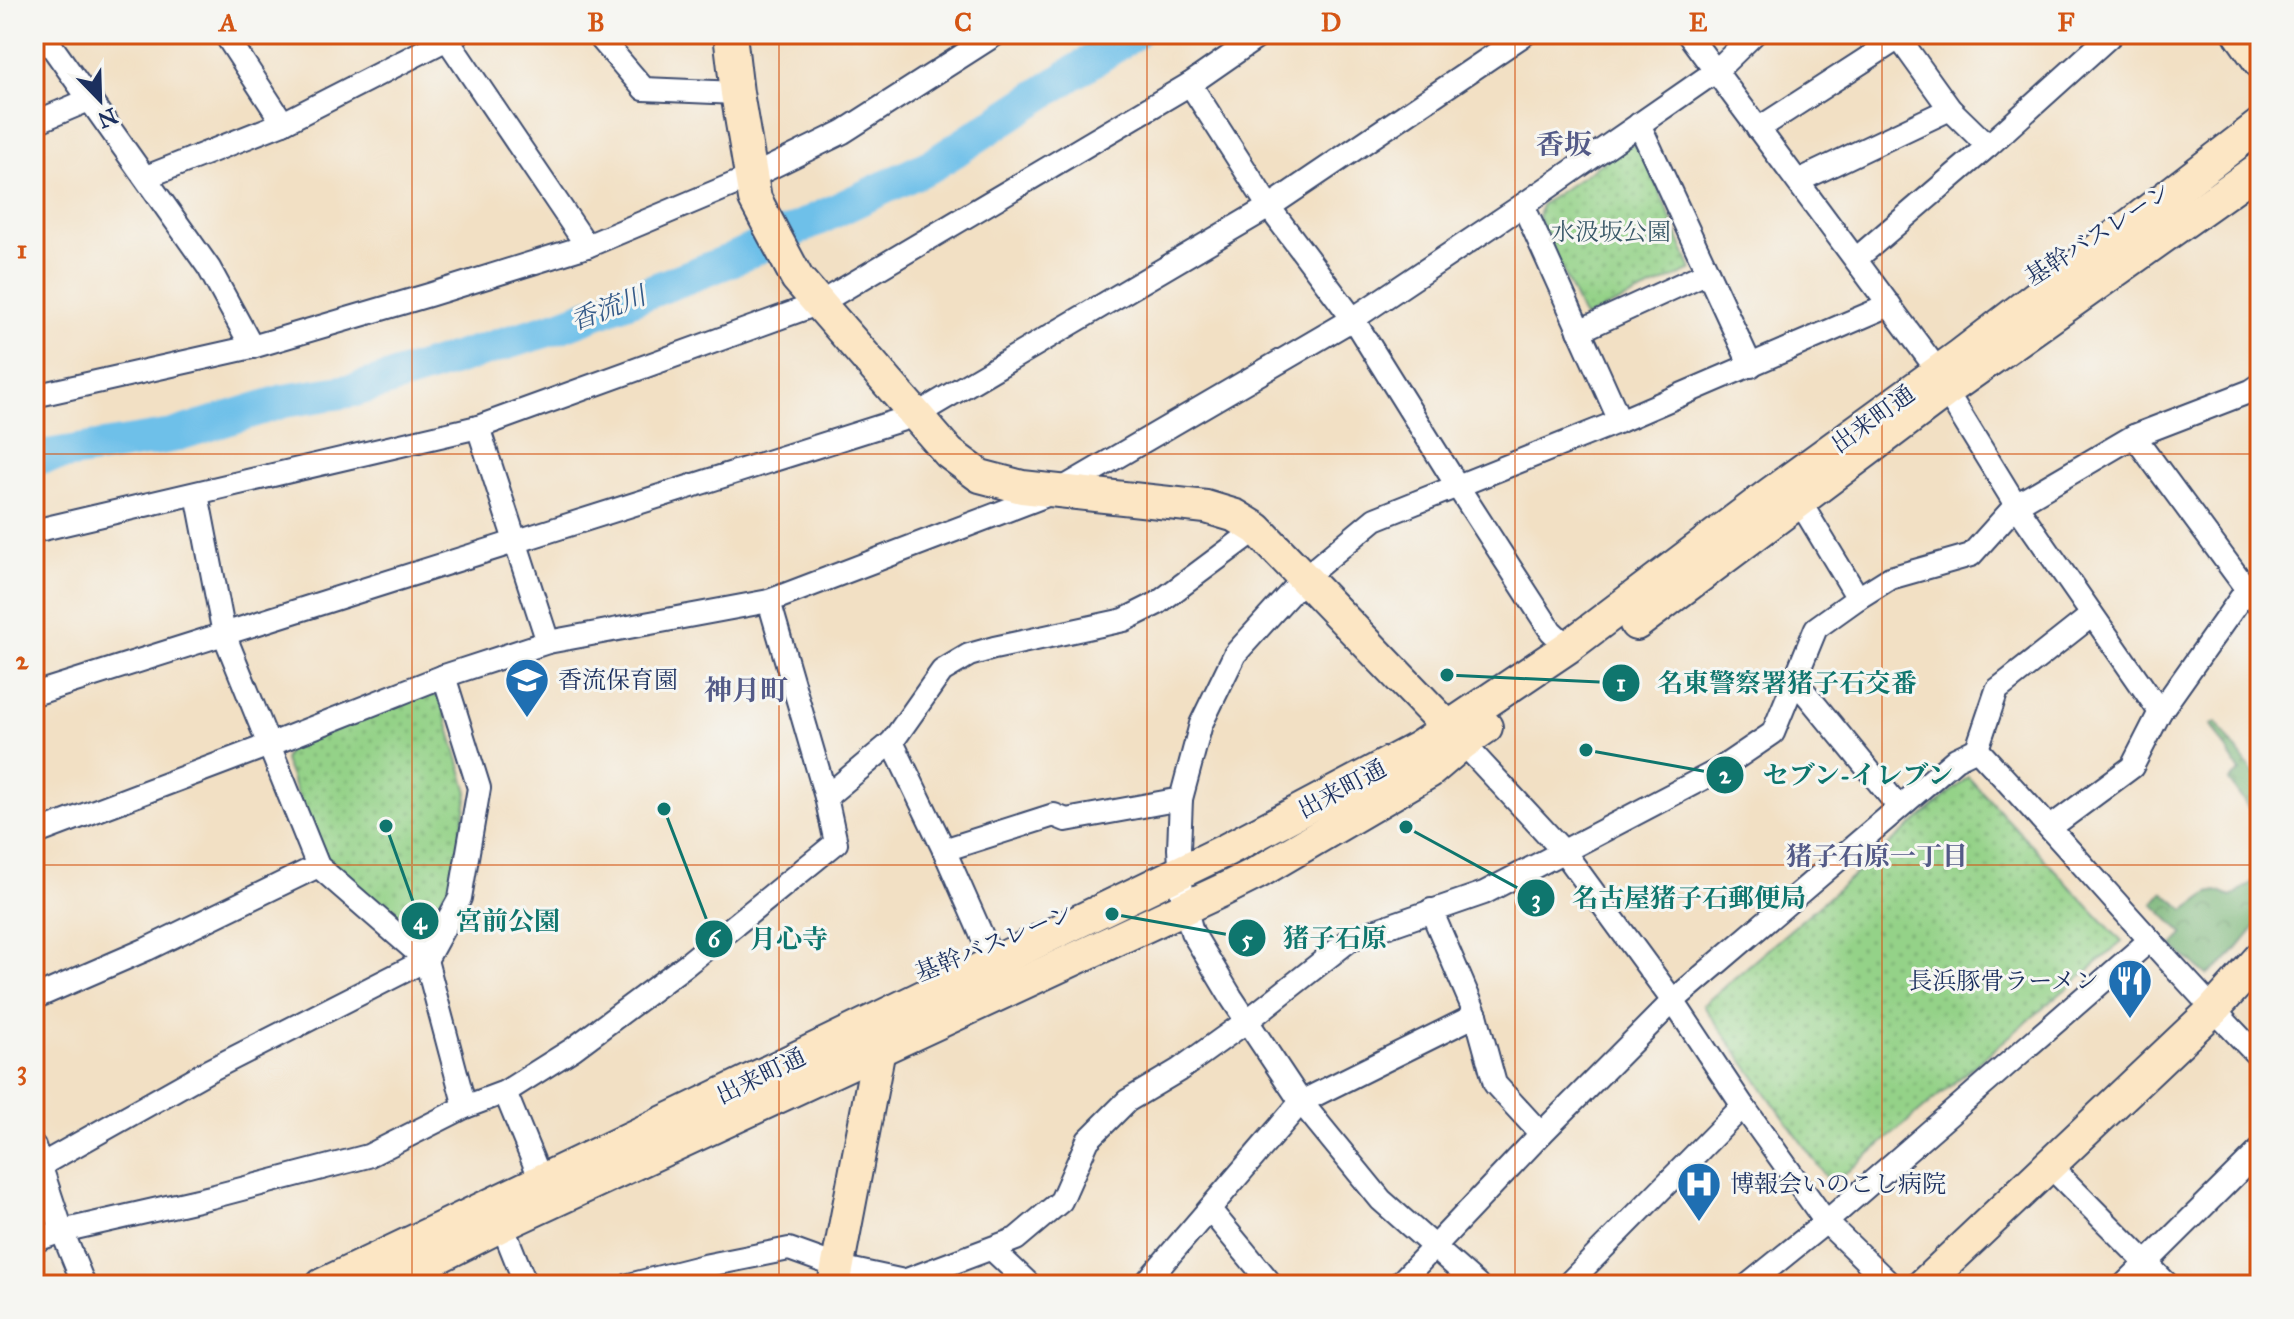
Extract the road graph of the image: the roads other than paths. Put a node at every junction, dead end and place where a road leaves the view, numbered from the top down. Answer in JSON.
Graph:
{"nodes":[{"id":1,"x":43,"y":34,"type":"edge"},
{"id":2,"x":225,"y":34,"type":"edge"},
{"id":3,"x":597,"y":34,"type":"edge"},
{"id":4,"x":730,"y":34,"type":"edge"},
{"id":5,"x":996,"y":34,"type":"edge"},
{"id":6,"x":1262,"y":34,"type":"edge"},
{"id":7,"x":1525,"y":34,"type":"edge"},
{"id":8,"x":1688,"y":34,"type":"edge"},
{"id":9,"x":1754,"y":34,"type":"edge"},
{"id":10,"x":2112,"y":34,"type":"edge"},
{"id":11,"x":2240,"y":34,"type":"edge"},
{"id":12,"x":1902,"y":36,"type":"edge"},
{"id":13,"x":452,"y":37,"type":"edge"},
{"id":14,"x":2260,"y":62,"type":"edge"},
{"id":15,"x":1716,"y":71,"type":"junction"},
{"id":16,"x":1190,"y":84,"type":"junction"},
{"id":17,"x":737,"y":93,"type":"junction"},
{"id":18,"x":91,"y":99,"type":"junction"},
{"id":19,"x":1950,"y":109,"type":"junction"},
{"id":20,"x":34,"y":123,"type":"edge"},
{"id":21,"x":283,"y":123,"type":"junction"},
{"id":22,"x":1639,"y":124,"type":"junction"},
{"id":23,"x":2260,"y":125,"type":"edge"},
{"id":24,"x":1758,"y":129,"type":"junction"},
{"id":25,"x":1988,"y":146,"type":"junction"},
{"id":26,"x":2260,"y":150,"type":"edge"},
{"id":27,"x":2260,"y":168,"type":"edge"},
{"id":28,"x":146,"y":177,"type":"junction"},
{"id":29,"x":1798,"y":181,"type":"junction"},
{"id":30,"x":755,"y":192,"type":"junction"},
{"id":31,"x":1523,"y":205,"type":"junction"},
{"id":32,"x":1269,"y":207,"type":"junction"},
{"id":33,"x":587,"y":246,"type":"junction"},
{"id":34,"x":1856,"y":259,"type":"junction"},
{"id":35,"x":1708,"y":272,"type":"junction"},
{"id":36,"x":820,"y":303,"type":"junction"},
{"id":37,"x":1890,"y":305,"type":"junction"},
{"id":38,"x":1353,"y":319,"type":"junction"},
{"id":39,"x":1579,"y":331,"type":"junction"},
{"id":40,"x":252,"y":347,"type":"junction"},
{"id":41,"x":1751,"y":366,"type":"junction"},
{"id":42,"x":1948,"y":372,"type":"junction"},
{"id":43,"x":2260,"y":385,"type":"edge"},
{"id":44,"x":34,"y":396,"type":"edge"},
{"id":45,"x":916,"y":415,"type":"junction"},
{"id":46,"x":1620,"y":421,"type":"junction"},
{"id":47,"x":478,"y":427,"type":"junction"},
{"id":48,"x":2134,"y":436,"type":"junction"},
{"id":49,"x":1458,"y":487,"type":"junction"},
{"id":50,"x":1060,"y":490,"type":"junction"},
{"id":51,"x":197,"y":494,"type":"junction"},
{"id":52,"x":1800,"y":502,"type":"junction"},
{"id":53,"x":2016,"y":505,"type":"junction"},
{"id":54,"x":1257,"y":529,"type":"junction"},
{"id":55,"x":34,"y":531,"type":"edge"},
{"id":56,"x":516,"y":541,"type":"junction"},
{"id":57,"x":1304,"y":578,"type":"junction"},
{"id":58,"x":2256,"y":592,"type":"edge"},
{"id":59,"x":1858,"y":598,"type":"junction"},
{"id":60,"x":769,"y":601,"type":"junction"},
{"id":61,"x":2092,"y":615,"type":"junction"},
{"id":62,"x":224,"y":634,"type":"junction"},
{"id":63,"x":548,"y":642,"type":"junction"},
{"id":64,"x":1568,"y":647,"type":"junction"},
{"id":65,"x":444,"y":676,"type":"junction"},
{"id":66,"x":1794,"y":679,"type":"junction"},
{"id":67,"x":34,"y":694,"type":"edge"},
{"id":68,"x":2160,"y":712,"type":"junction"},
{"id":69,"x":1456,"y":735,"type":"junction"},
{"id":70,"x":892,"y":742,"type":"junction"},
{"id":71,"x":269,"y":745,"type":"junction"},
{"id":72,"x":1977,"y":749,"type":"junction"},
{"id":73,"x":826,"y":797,"type":"junction"},
{"id":74,"x":1181,"y":799,"type":"junction"},
{"id":75,"x":1899,"y":807,"type":"junction"},
{"id":76,"x":2051,"y":827,"type":"junction"},
{"id":77,"x":34,"y":834,"type":"edge"},
{"id":78,"x":944,"y":850,"type":"junction"},
{"id":79,"x":1564,"y":852,"type":"junction"},
{"id":80,"x":318,"y":866,"type":"junction"},
{"id":81,"x":1182,"y":890,"type":"junction"},
{"id":82,"x":1431,"y":910,"type":"junction"},
{"id":83,"x":2150,"y":940,"type":"junction"},
{"id":84,"x":2260,"y":958,"type":"edge"},
{"id":85,"x":426,"y":960,"type":"junction"},
{"id":86,"x":994,"y":963,"type":"junction"},
{"id":87,"x":34,"y":998,"type":"edge"},
{"id":88,"x":1673,"y":1001,"type":"junction"},
{"id":89,"x":902,"y":1008,"type":"junction"},
{"id":90,"x":2213,"y":1010,"type":"junction"},
{"id":91,"x":1476,"y":1015,"type":"junction"},
{"id":92,"x":1247,"y":1021,"type":"junction"},
{"id":93,"x":879,"y":1049,"type":"junction"},
{"id":94,"x":2260,"y":1058,"type":"edge"},
{"id":95,"x":505,"y":1092,"type":"junction"},
{"id":96,"x":1301,"y":1102,"type":"junction"},
{"id":97,"x":1743,"y":1106,"type":"junction"},
{"id":98,"x":465,"y":1107,"type":"junction"},
{"id":99,"x":1541,"y":1134,"type":"junction"},
{"id":100,"x":2260,"y":1150,"type":"edge"},
{"id":101,"x":36,"y":1159,"type":"edge"},
{"id":102,"x":2049,"y":1165,"type":"junction"},
{"id":103,"x":541,"y":1180,"type":"junction"},
{"id":104,"x":1210,"y":1210,"type":"junction"},
{"id":105,"x":1826,"y":1222,"type":"junction"},
{"id":106,"x":502,"y":1225,"type":"junction"},
{"id":107,"x":62,"y":1231,"type":"junction"},
{"id":108,"x":34,"y":1241,"type":"edge"},
{"id":109,"x":1434,"y":1246,"type":"junction"},
{"id":110,"x":992,"y":1249,"type":"junction"},
{"id":111,"x":2146,"y":1263,"type":"junction"},
{"id":112,"x":836,"y":1276,"type":"edge"},
{"id":113,"x":84,"y":1285,"type":"edge"},
{"id":114,"x":322,"y":1285,"type":"edge"},
{"id":115,"x":382,"y":1285,"type":"edge"},
{"id":116,"x":526,"y":1285,"type":"edge"},
{"id":117,"x":629,"y":1285,"type":"edge"},
{"id":118,"x":1030,"y":1285,"type":"edge"},
{"id":119,"x":1144,"y":1285,"type":"edge"},
{"id":120,"x":1272,"y":1285,"type":"edge"},
{"id":121,"x":1398,"y":1285,"type":"edge"},
{"id":122,"x":1477,"y":1285,"type":"edge"},
{"id":123,"x":1567,"y":1285,"type":"edge"},
{"id":124,"x":1748,"y":1285,"type":"edge"},
{"id":125,"x":1891,"y":1285,"type":"edge"},
{"id":126,"x":1923,"y":1285,"type":"edge"},
{"id":127,"x":2124,"y":1285,"type":"edge"},
{"id":128,"x":2168,"y":1285,"type":"edge"}],
"edges":[{"from":1,"to":18,"type":"street"},
{"from":2,"to":21,"type":"street"},
{"from":3,"to":17,"type":"street"},
{"from":4,"to":17,"type":"main road"},
{"from":5,"to":30,"type":"street"},
{"from":6,"to":16,"type":"street"},
{"from":7,"to":32,"type":"street"},
{"from":8,"to":15,"type":"street"},
{"from":9,"to":15,"type":"street"},
{"from":10,"to":25,"type":"street"},
{"from":11,"to":14,"type":"main road"},
{"from":12,"to":19,"type":"street"},
{"from":12,"to":24,"type":"street"},
{"from":13,"to":21,"type":"street"},
{"from":13,"to":33,"type":"street"},
{"from":15,"to":22,"type":"street"},
{"from":15,"to":24,"type":"street"},
{"from":16,"to":32,"type":"street"},
{"from":16,"to":36,"type":"street"},
{"from":17,"to":30,"type":"main road"},
{"from":18,"to":20,"type":"street"},
{"from":18,"to":28,"type":"street"},
{"from":19,"to":25,"type":"street"},
{"from":19,"to":29,"type":"street"},
{"from":21,"to":28,"type":"street"},
{"from":22,"to":31,"type":"street"},
{"from":22,"to":35,"type":"street"},
{"from":23,"to":42,"type":"main road","name":"出来町通"},
{"from":24,"to":29,"type":"street"},
{"from":25,"to":34,"type":"street"},
{"from":26,"to":42,"type":"street","name":"基幹バスレーン"},
{"from":27,"to":42,"type":"main road","name":"出来町通"},
{"from":28,"to":40,"type":"street"},
{"from":29,"to":34,"type":"street"},
{"from":30,"to":33,"type":"street"},
{"from":30,"to":36,"type":"main road"},
{"from":31,"to":38,"type":"street"},
{"from":31,"to":39,"type":"street"},
{"from":32,"to":38,"type":"street"},
{"from":32,"to":45,"type":"street"},
{"from":33,"to":40,"type":"street"},
{"from":34,"to":37,"type":"street"},
{"from":35,"to":39,"type":"street"},
{"from":35,"to":41,"type":"street"},
{"from":36,"to":45,"type":"main road"},
{"from":36,"to":47,"type":"street"},
{"from":37,"to":41,"type":"street"},
{"from":37,"to":42,"type":"street"},
{"from":38,"to":49,"type":"street"},
{"from":38,"to":50,"type":"street"},
{"from":39,"to":46,"type":"street"},
{"from":40,"to":44,"type":"street"},
{"from":41,"to":46,"type":"street"},
{"from":42,"to":52,"type":"main road","name":"出来町通"},
{"from":42,"to":53,"type":"street"},
{"from":42,"to":64,"type":"main road","name":"出来町通"},
{"from":43,"to":48,"type":"street"},
{"from":45,"to":50,"type":"main road"},
{"from":45,"to":56,"type":"street"},
{"from":46,"to":49,"type":"street"},
{"from":47,"to":51,"type":"street"},
{"from":47,"to":56,"type":"street"},
{"from":48,"to":53,"type":"street"},
{"from":48,"to":58,"type":"street"},
{"from":49,"to":57,"type":"street"},
{"from":49,"to":64,"type":"street"},
{"from":50,"to":54,"type":"main road"},
{"from":50,"to":60,"type":"street"},
{"from":51,"to":55,"type":"street"},
{"from":51,"to":62,"type":"street"},
{"from":52,"to":59,"type":"street"},
{"from":52,"to":69,"type":"main road","name":"出来町通"},
{"from":53,"to":59,"type":"street"},
{"from":53,"to":61,"type":"street"},
{"from":54,"to":57,"type":"main road"},
{"from":54,"to":70,"type":"street"},
{"from":56,"to":62,"type":"street"},
{"from":56,"to":63,"type":"street"},
{"from":57,"to":69,"type":"main road"},
{"from":57,"to":74,"type":"street"},
{"from":58,"to":68,"type":"street"},
{"from":59,"to":66,"type":"street"},
{"from":60,"to":63,"type":"street"},
{"from":60,"to":73,"type":"street"},
{"from":61,"to":68,"type":"street"},
{"from":61,"to":72,"type":"street"},
{"from":62,"to":67,"type":"street"},
{"from":62,"to":71,"type":"street"},
{"from":63,"to":65,"type":"street"},
{"from":64,"to":69,"type":"main road","name":"出来町通"},
{"from":65,"to":71,"type":"street"},
{"from":65,"to":85,"type":"street"},
{"from":66,"to":75,"type":"street"},
{"from":66,"to":79,"type":"street"},
{"from":68,"to":76,"type":"street"},
{"from":69,"to":79,"type":"street"},
{"from":69,"to":81,"type":"main road","name":"出来町通"},
{"from":69,"to":81,"type":"main road","name":"出来町通"},
{"from":70,"to":73,"type":"street"},
{"from":70,"to":78,"type":"street"},
{"from":71,"to":77,"type":"street"},
{"from":71,"to":80,"type":"street"},
{"from":72,"to":75,"type":"street"},
{"from":72,"to":76,"type":"street"},
{"from":73,"to":95,"type":"street"},
{"from":74,"to":78,"type":"street"},
{"from":74,"to":81,"type":"street"},
{"from":75,"to":88,"type":"street"},
{"from":76,"to":83,"type":"street"},
{"from":78,"to":86,"type":"street"},
{"from":79,"to":82,"type":"street"},
{"from":79,"to":88,"type":"street"},
{"from":80,"to":85,"type":"street"},
{"from":80,"to":87,"type":"street"},
{"from":81,"to":86,"type":"main road","name":"出来町通"},
{"from":81,"to":89,"type":"street","name":"基幹バスレーン"},
{"from":81,"to":92,"type":"street"},
{"from":81,"to":93,"type":"main road","name":"出来町通"},
{"from":82,"to":91,"type":"street"},
{"from":82,"to":92,"type":"street"},
{"from":83,"to":90,"type":"street"},
{"from":83,"to":105,"type":"street"},
{"from":84,"to":90,"type":"main road"},
{"from":85,"to":98,"type":"street"},
{"from":85,"to":101,"type":"street"},
{"from":86,"to":89,"type":"main road","name":"出来町通"},
{"from":88,"to":97,"type":"street"},
{"from":88,"to":99,"type":"street"},
{"from":89,"to":103,"type":"main road","name":"出来町通"},
{"from":90,"to":94,"type":"street"},
{"from":90,"to":102,"type":"main road"},
{"from":91,"to":96,"type":"street"},
{"from":91,"to":99,"type":"street"},
{"from":92,"to":96,"type":"street"},
{"from":92,"to":110,"type":"street"},
{"from":93,"to":106,"type":"main road","name":"出来町通"},
{"from":93,"to":112,"type":"main road"},
{"from":95,"to":98,"type":"street"},
{"from":95,"to":103,"type":"street"},
{"from":96,"to":104,"type":"street"},
{"from":96,"to":109,"type":"street"},
{"from":97,"to":105,"type":"street"},
{"from":97,"to":123,"type":"street"},
{"from":98,"to":107,"type":"street"},
{"from":99,"to":109,"type":"street"},
{"from":100,"to":111,"type":"street"},
{"from":101,"to":107,"type":"street"},
{"from":102,"to":111,"type":"street"},
{"from":102,"to":126,"type":"main road"},
{"from":103,"to":114,"type":"main road","name":"出来町通"},
{"from":104,"to":119,"type":"street"},
{"from":104,"to":120,"type":"street"},
{"from":105,"to":124,"type":"street"},
{"from":105,"to":125,"type":"street"},
{"from":106,"to":115,"type":"main road","name":"出来町通"},
{"from":106,"to":116,"type":"street"},
{"from":107,"to":108,"type":"street"},
{"from":107,"to":113,"type":"street"},
{"from":109,"to":121,"type":"street"},
{"from":109,"to":122,"type":"street"},
{"from":110,"to":112,"type":"street"},
{"from":110,"to":118,"type":"street"},
{"from":111,"to":127,"type":"street"},
{"from":111,"to":128,"type":"street"},
{"from":112,"to":117,"type":"street"}]}
